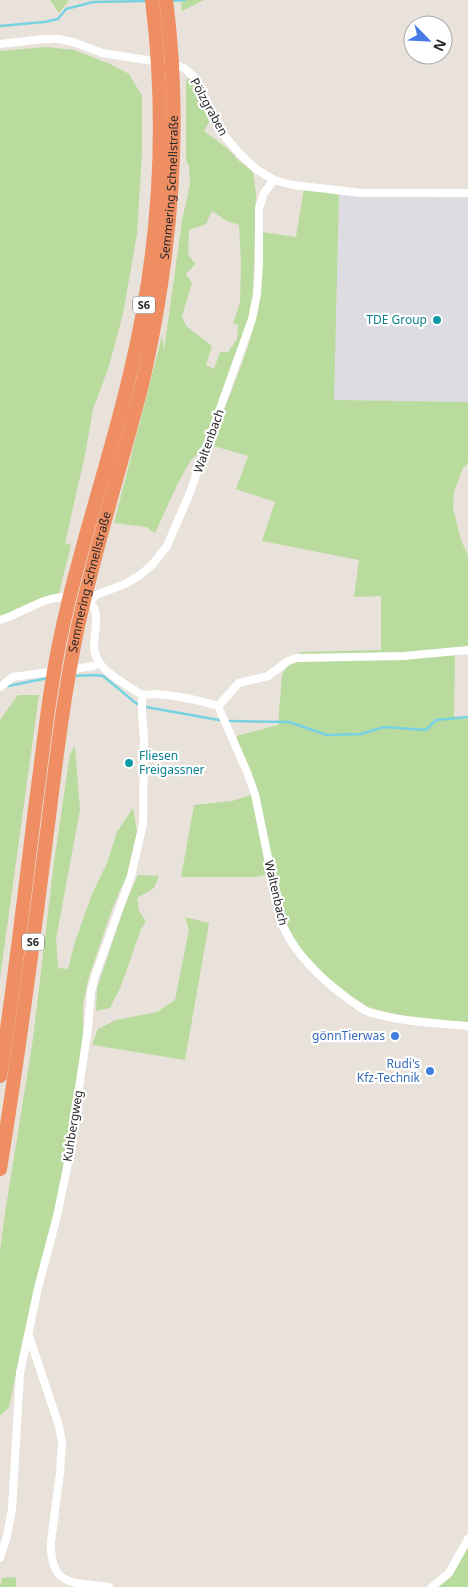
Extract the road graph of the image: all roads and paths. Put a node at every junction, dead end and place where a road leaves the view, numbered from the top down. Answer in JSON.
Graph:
{"nodes":[{"id":1,"x":152,"y":0,"type":"edge"},
{"id":2,"x":166,"y":0,"type":"edge"},
{"id":3,"x":0,"y":44,"type":"edge"},
{"id":4,"x":274,"y":180,"type":"junction"},
{"id":5,"x":468,"y":194,"type":"edge"},
{"id":6,"x":90,"y":602,"type":"junction"},
{"id":7,"x":0,"y":620,"type":"edge"},
{"id":8,"x":468,"y":650,"type":"edge"},
{"id":9,"x":99,"y":662,"type":"junction"},
{"id":10,"x":0,"y":687,"type":"edge"},
{"id":11,"x":142,"y":695,"type":"junction"},
{"id":12,"x":218,"y":706,"type":"junction"},
{"id":13,"x":468,"y":1026,"type":"edge"},
{"id":14,"x":0,"y":1076,"type":"edge"},
{"id":15,"x":0,"y":1169,"type":"edge"},
{"id":16,"x":28,"y":1334,"type":"junction"},
{"id":17,"x":468,"y":1539,"type":"edge"},
{"id":18,"x":0,"y":1558,"type":"edge"},
{"id":19,"x":110,"y":1587,"type":"edge"},
{"id":20,"x":432,"y":1587,"type":"edge"}],
"edges":[{"from":1,"to":14,"type":"highway","name":"Semmering Schnellstraße","number":"S6"},
{"from":2,"to":15,"type":"highway","name":"Semmering Schnellstraße","number":"S6"},
{"from":3,"to":4,"type":"street","name":"Pölzgraben"},
{"from":4,"to":5,"type":"street","name":"Pölzgraben"},
{"from":4,"to":6,"type":"street","name":"Waltenbach"},
{"from":6,"to":7,"type":"street"},
{"from":6,"to":9,"type":"street"},
{"from":8,"to":12,"type":"street"},
{"from":9,"to":10,"type":"street"},
{"from":9,"to":11,"type":"street"},
{"from":11,"to":12,"type":"street"},
{"from":11,"to":16,"type":"street","name":"Kuhbergweg"},
{"from":12,"to":13,"type":"street","name":"Waltenbach"},
{"from":16,"to":18,"type":"street","name":"Kuhbergweg"},
{"from":16,"to":19,"type":"street"},
{"from":17,"to":20,"type":"street"}]}
